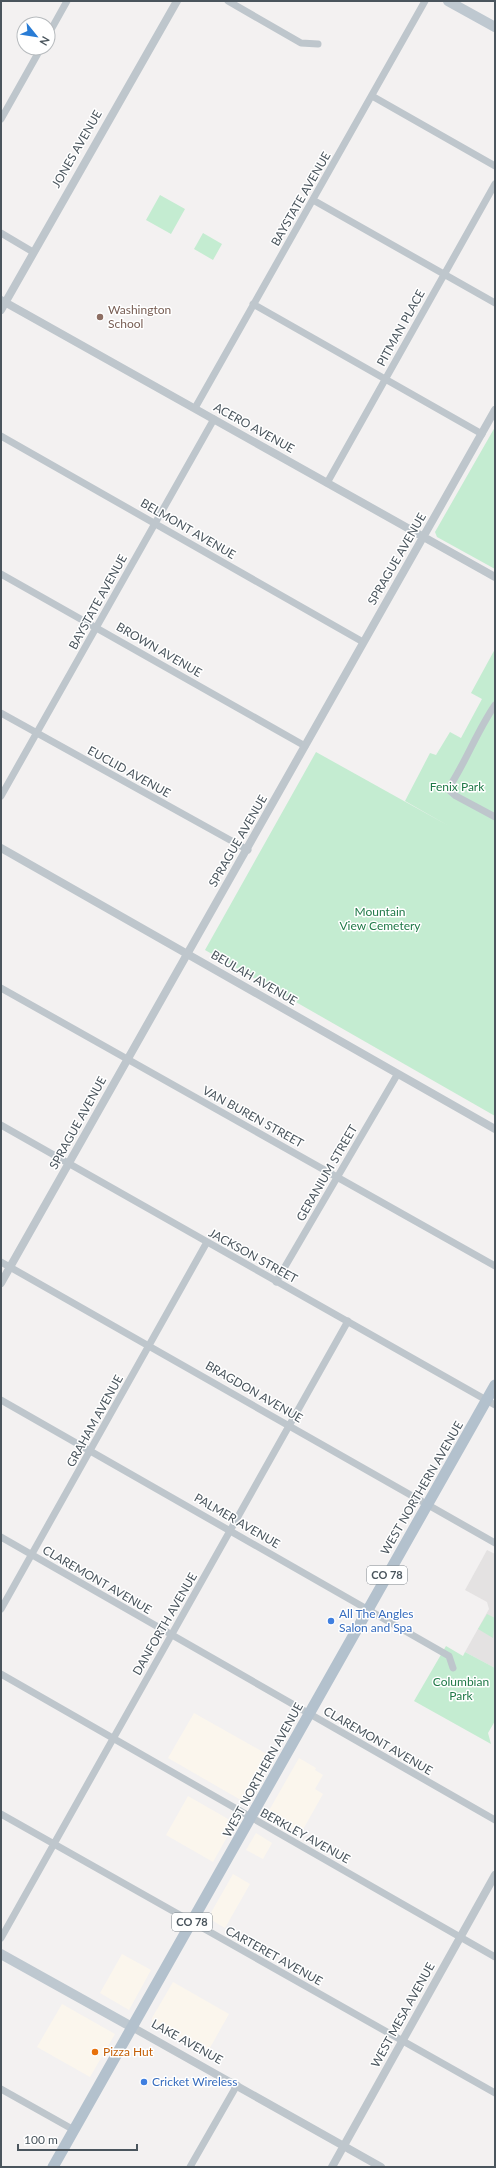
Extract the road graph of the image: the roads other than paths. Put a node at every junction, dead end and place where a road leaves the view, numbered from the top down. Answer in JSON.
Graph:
{"nodes":[{"id":1,"x":67,"y":1,"type":"edge"},
{"id":2,"x":176,"y":1,"type":"edge"},
{"id":3,"x":228,"y":1,"type":"edge"},
{"id":4,"x":425,"y":1,"type":"edge"},
{"id":5,"x":448,"y":1,"type":"edge"},
{"id":6,"x":56,"y":21,"type":"edge"},
{"id":7,"x":495,"y":27,"type":"edge"},
{"id":8,"x":318,"y":44,"type":"dead end"},
{"id":9,"x":36,"y":56,"type":"edge"},
{"id":10,"x":372,"y":96,"type":"junction"},
{"id":11,"x":1,"y":119,"type":"edge"},
{"id":12,"x":495,"y":166,"type":"edge"},
{"id":13,"x":495,"y":184,"type":"edge"},
{"id":14,"x":313,"y":200,"type":"junction"},
{"id":15,"x":1,"y":233,"type":"edge"},
{"id":16,"x":33,"y":252,"type":"junction"},
{"id":17,"x":444,"y":274,"type":"junction"},
{"id":18,"x":3,"y":301,"type":"edge"},
{"id":19,"x":495,"y":303,"type":"edge"},
{"id":20,"x":253,"y":304,"type":"junction"},
{"id":21,"x":1,"y":310,"type":"edge"},
{"id":22,"x":385,"y":379,"type":"junction"},
{"id":23,"x":195,"y":408,"type":"junction"},
{"id":24,"x":495,"y":410,"type":"edge"},
{"id":25,"x":214,"y":419,"type":"junction"},
{"id":26,"x":482,"y":434,"type":"junction"},
{"id":27,"x":1,"y":436,"type":"edge"},
{"id":28,"x":327,"y":483,"type":"junction"},
{"id":29,"x":155,"y":523,"type":"junction"},
{"id":30,"x":423,"y":537,"type":"junction"},
{"id":31,"x":1,"y":574,"type":"edge"},
{"id":32,"x":495,"y":578,"type":"edge"},
{"id":33,"x":96,"y":627,"type":"junction"},
{"id":34,"x":363,"y":642,"type":"junction"},
{"id":35,"x":495,"y":705,"type":"edge"},
{"id":36,"x":1,"y":713,"type":"edge"},
{"id":37,"x":37,"y":734,"type":"junction"},
{"id":38,"x":305,"y":746,"type":"junction"},
{"id":39,"x":1,"y":796,"type":"edge"},
{"id":40,"x":495,"y":817,"type":"edge"},
{"id":41,"x":1,"y":848,"type":"edge"},
{"id":42,"x":248,"y":850,"type":"junction"},
{"id":43,"x":188,"y":953,"type":"junction"},
{"id":44,"x":1,"y":988,"type":"edge"},
{"id":45,"x":128,"y":1060,"type":"junction"},
{"id":46,"x":397,"y":1075,"type":"junction"},
{"id":47,"x":1,"y":1125,"type":"edge"},
{"id":48,"x":495,"y":1129,"type":"edge"},
{"id":49,"x":70,"y":1163,"type":"junction"},
{"id":50,"x":338,"y":1177,"type":"junction"},
{"id":51,"x":207,"y":1242,"type":"junction"},
{"id":52,"x":1,"y":1262,"type":"edge"},
{"id":53,"x":495,"y":1266,"type":"edge"},
{"id":54,"x":10,"y":1267,"type":"junction"},
{"id":55,"x":276,"y":1282,"type":"junction"},
{"id":56,"x":1,"y":1283,"type":"edge"},
{"id":57,"x":348,"y":1321,"type":"junction"},
{"id":58,"x":149,"y":1345,"type":"junction"},
{"id":59,"x":495,"y":1385,"type":"edge"},
{"id":60,"x":1,"y":1400,"type":"edge"},
{"id":61,"x":491,"y":1403,"type":"edge"},
{"id":62,"x":290,"y":1426,"type":"junction"},
{"id":63,"x":90,"y":1450,"type":"junction"},
{"id":64,"x":427,"y":1504,"type":"junction"},
{"id":65,"x":232,"y":1530,"type":"junction"},
{"id":66,"x":1,"y":1538,"type":"edge"},
{"id":67,"x":495,"y":1543,"type":"edge"},
{"id":68,"x":32,"y":1555,"type":"junction"},
{"id":69,"x":1,"y":1609,"type":"edge"},
{"id":70,"x":369,"y":1609,"type":"junction"},
{"id":71,"x":170,"y":1635,"type":"junction"},
{"id":72,"x":453,"y":1668,"type":"dead end"},
{"id":73,"x":1,"y":1674,"type":"edge"},
{"id":74,"x":310,"y":1714,"type":"junction"},
{"id":75,"x":113,"y":1737,"type":"junction"},
{"id":76,"x":1,"y":1814,"type":"edge"},
{"id":77,"x":251,"y":1818,"type":"junction"},
{"id":78,"x":495,"y":1820,"type":"edge"},
{"id":79,"x":54,"y":1844,"type":"junction"},
{"id":80,"x":495,"y":1875,"type":"edge"},
{"id":81,"x":192,"y":1922,"type":"junction"},
{"id":82,"x":460,"y":1937,"type":"junction"},
{"id":83,"x":1,"y":1938,"type":"edge"},
{"id":84,"x":1,"y":1954,"type":"edge"},
{"id":85,"x":495,"y":1957,"type":"edge"},
{"id":86,"x":132,"y":2027,"type":"junction"},
{"id":87,"x":402,"y":2041,"type":"junction"},
{"id":88,"x":237,"y":2085,"type":"junction"},
{"id":89,"x":1,"y":2089,"type":"edge"},
{"id":90,"x":495,"y":2093,"type":"edge"},
{"id":91,"x":74,"y":2130,"type":"junction"},
{"id":92,"x":344,"y":2146,"type":"junction"},
{"id":93,"x":53,"y":2167,"type":"edge"},
{"id":94,"x":190,"y":2167,"type":"edge"},
{"id":95,"x":332,"y":2167,"type":"edge"},
{"id":96,"x":381,"y":2167,"type":"edge"}],
"edges":[{"from":1,"to":6,"type":"street"},
{"from":2,"to":16,"type":"street","name":"JONES AVENUE"},
{"from":3,"to":8,"type":"street"},
{"from":4,"to":10,"type":"street","name":"BAYSTATE AVENUE"},
{"from":5,"to":7,"type":"main road"},
{"from":9,"to":11,"type":"street"},
{"from":10,"to":12,"type":"street"},
{"from":10,"to":14,"type":"street","name":"BAYSTATE AVENUE"},
{"from":13,"to":17,"type":"street","name":"PITMAN PLACE"},
{"from":14,"to":17,"type":"street"},
{"from":14,"to":20,"type":"street","name":"BAYSTATE AVENUE"},
{"from":15,"to":16,"type":"street"},
{"from":16,"to":18,"type":"street","name":"JONES AVENUE"},
{"from":17,"to":19,"type":"street"},
{"from":17,"to":22,"type":"street","name":"PITMAN PLACE"},
{"from":18,"to":21,"type":"street","name":"JONES AVENUE"},
{"from":18,"to":23,"type":"street","name":"ACERO AVENUE"},
{"from":20,"to":22,"type":"street"},
{"from":20,"to":23,"type":"street","name":"BAYSTATE AVENUE"},
{"from":22,"to":26,"type":"street"},
{"from":22,"to":28,"type":"street","name":"PITMAN PLACE"},
{"from":23,"to":25,"type":"street","name":"ACERO AVENUE"},
{"from":24,"to":26,"type":"street","name":"SPRAGUE AVENUE"},
{"from":25,"to":28,"type":"street","name":"ACERO AVENUE"},
{"from":25,"to":29,"type":"street","name":"BAYSTATE AVENUE"},
{"from":26,"to":30,"type":"street","name":"SPRAGUE AVENUE"},
{"from":27,"to":29,"type":"street","name":"BELMONT AVENUE"},
{"from":28,"to":30,"type":"street","name":"ACERO AVENUE"},
{"from":29,"to":33,"type":"street","name":"BAYSTATE AVENUE"},
{"from":29,"to":34,"type":"street","name":"BELMONT AVENUE"},
{"from":30,"to":32,"type":"street","name":"ACERO AVENUE"},
{"from":30,"to":34,"type":"street","name":"SPRAGUE AVENUE"},
{"from":31,"to":33,"type":"street","name":"BROWN AVENUE"},
{"from":33,"to":37,"type":"street","name":"BAYSTATE AVENUE"},
{"from":33,"to":38,"type":"street","name":"BROWN AVENUE"},
{"from":34,"to":38,"type":"street","name":"SPRAGUE AVENUE"},
{"from":35,"to":40,"type":"street"},
{"from":36,"to":37,"type":"street","name":"EUCLID AVENUE"},
{"from":37,"to":39,"type":"street","name":"BAYSTATE AVENUE"},
{"from":37,"to":42,"type":"street","name":"EUCLID AVENUE"},
{"from":38,"to":42,"type":"street","name":"SPRAGUE AVENUE"},
{"from":41,"to":43,"type":"street","name":"BEULAH AVENUE"},
{"from":42,"to":43,"type":"street","name":"SPRAGUE AVENUE"},
{"from":43,"to":45,"type":"street","name":"SPRAGUE AVENUE"},
{"from":43,"to":46,"type":"street","name":"BEULAH AVENUE"},
{"from":44,"to":45,"type":"street","name":"VAN BUREN STREET"},
{"from":45,"to":49,"type":"street","name":"SPRAGUE AVENUE"},
{"from":45,"to":50,"type":"street","name":"VAN BUREN STREET"},
{"from":46,"to":48,"type":"street","name":"BEULAH AVENUE"},
{"from":46,"to":50,"type":"street","name":"GERANIUM STREET"},
{"from":47,"to":49,"type":"street","name":"JACKSON STREET"},
{"from":49,"to":51,"type":"street","name":"JACKSON STREET"},
{"from":49,"to":54,"type":"street","name":"SPRAGUE AVENUE"},
{"from":50,"to":53,"type":"street","name":"VAN BUREN STREET"},
{"from":50,"to":55,"type":"street","name":"GERANIUM STREET"},
{"from":51,"to":55,"type":"street","name":"JACKSON STREET"},
{"from":51,"to":58,"type":"street","name":"GRAHAM AVENUE"},
{"from":52,"to":54,"type":"street","name":"BRAGDON AVENUE"},
{"from":54,"to":56,"type":"street","name":"SPRAGUE AVENUE"},
{"from":54,"to":58,"type":"street","name":"BRAGDON AVENUE"},
{"from":55,"to":57,"type":"street","name":"JACKSON STREET"},
{"from":57,"to":61,"type":"street","name":"JACKSON STREET"},
{"from":57,"to":62,"type":"street","name":"DANFORTH AVENUE"},
{"from":58,"to":62,"type":"street","name":"BRAGDON AVENUE"},
{"from":58,"to":63,"type":"street","name":"GRAHAM AVENUE"},
{"from":59,"to":61,"type":"main road","name":"WEST NORTHERN AVENUE","number":"CO 78"},
{"from":60,"to":63,"type":"street","name":"PALMER AVENUE"},
{"from":61,"to":64,"type":"main road","name":"WEST NORTHERN AVENUE","number":"CO 78"},
{"from":62,"to":64,"type":"street","name":"BRAGDON AVENUE"},
{"from":62,"to":65,"type":"street","name":"DANFORTH AVENUE"},
{"from":63,"to":65,"type":"street","name":"PALMER AVENUE"},
{"from":63,"to":68,"type":"street","name":"GRAHAM AVENUE"},
{"from":64,"to":67,"type":"street","name":"BRAGDON AVENUE"},
{"from":64,"to":70,"type":"main road","name":"WEST NORTHERN AVENUE","number":"CO 78"},
{"from":65,"to":70,"type":"street","name":"PALMER AVENUE"},
{"from":65,"to":71,"type":"street","name":"DANFORTH AVENUE"},
{"from":66,"to":68,"type":"street","name":"CLAREMONT AVENUE"},
{"from":68,"to":69,"type":"street","name":"GRAHAM AVENUE"},
{"from":68,"to":71,"type":"street","name":"CLAREMONT AVENUE"},
{"from":70,"to":72,"type":"street","name":"PALMER AVENUE"},
{"from":70,"to":74,"type":"main road","name":"WEST NORTHERN AVENUE","number":"CO 78"},
{"from":71,"to":74,"type":"street","name":"CLAREMONT AVENUE"},
{"from":71,"to":75,"type":"street","name":"DANFORTH AVENUE"},
{"from":73,"to":75,"type":"street","name":"BERKLEY AVENUE"},
{"from":74,"to":77,"type":"main road","name":"WEST NORTHERN AVENUE","number":"CO 78"},
{"from":74,"to":78,"type":"street","name":"CLAREMONT AVENUE"},
{"from":75,"to":77,"type":"street","name":"BERKLEY AVENUE"},
{"from":75,"to":79,"type":"street","name":"DANFORTH AVENUE"},
{"from":76,"to":79,"type":"street","name":"CARTERET AVENUE"},
{"from":77,"to":81,"type":"main road","name":"WEST NORTHERN AVENUE","number":"CO 78"},
{"from":77,"to":82,"type":"street","name":"BERKLEY AVENUE"},
{"from":79,"to":81,"type":"street","name":"CARTERET AVENUE"},
{"from":79,"to":83,"type":"street","name":"DANFORTH AVENUE"},
{"from":80,"to":82,"type":"street","name":"WEST MESA AVENUE"},
{"from":81,"to":86,"type":"main road","name":"WEST NORTHERN AVENUE","number":"CO 78"},
{"from":81,"to":87,"type":"street","name":"CARTERET AVENUE"},
{"from":82,"to":85,"type":"street","name":"BERKLEY AVENUE"},
{"from":82,"to":87,"type":"street","name":"WEST MESA AVENUE"},
{"from":84,"to":86,"type":"main road","name":"LAKE AVENUE"},
{"from":86,"to":88,"type":"street","name":"LAKE AVENUE"},
{"from":86,"to":91,"type":"main road","name":"WEST NORTHERN AVENUE","number":"CO 78"},
{"from":87,"to":90,"type":"street","name":"CARTERET AVENUE"},
{"from":87,"to":92,"type":"street","name":"WEST MESA AVENUE"},
{"from":88,"to":92,"type":"street","name":"LAKE AVENUE"},
{"from":88,"to":94,"type":"street"},
{"from":89,"to":91,"type":"street"},
{"from":91,"to":93,"type":"main road","name":"WEST NORTHERN AVENUE","number":"CO 78"},
{"from":92,"to":95,"type":"street","name":"WEST MESA AVENUE"},
{"from":92,"to":96,"type":"street","name":"LAKE AVENUE"}]}
